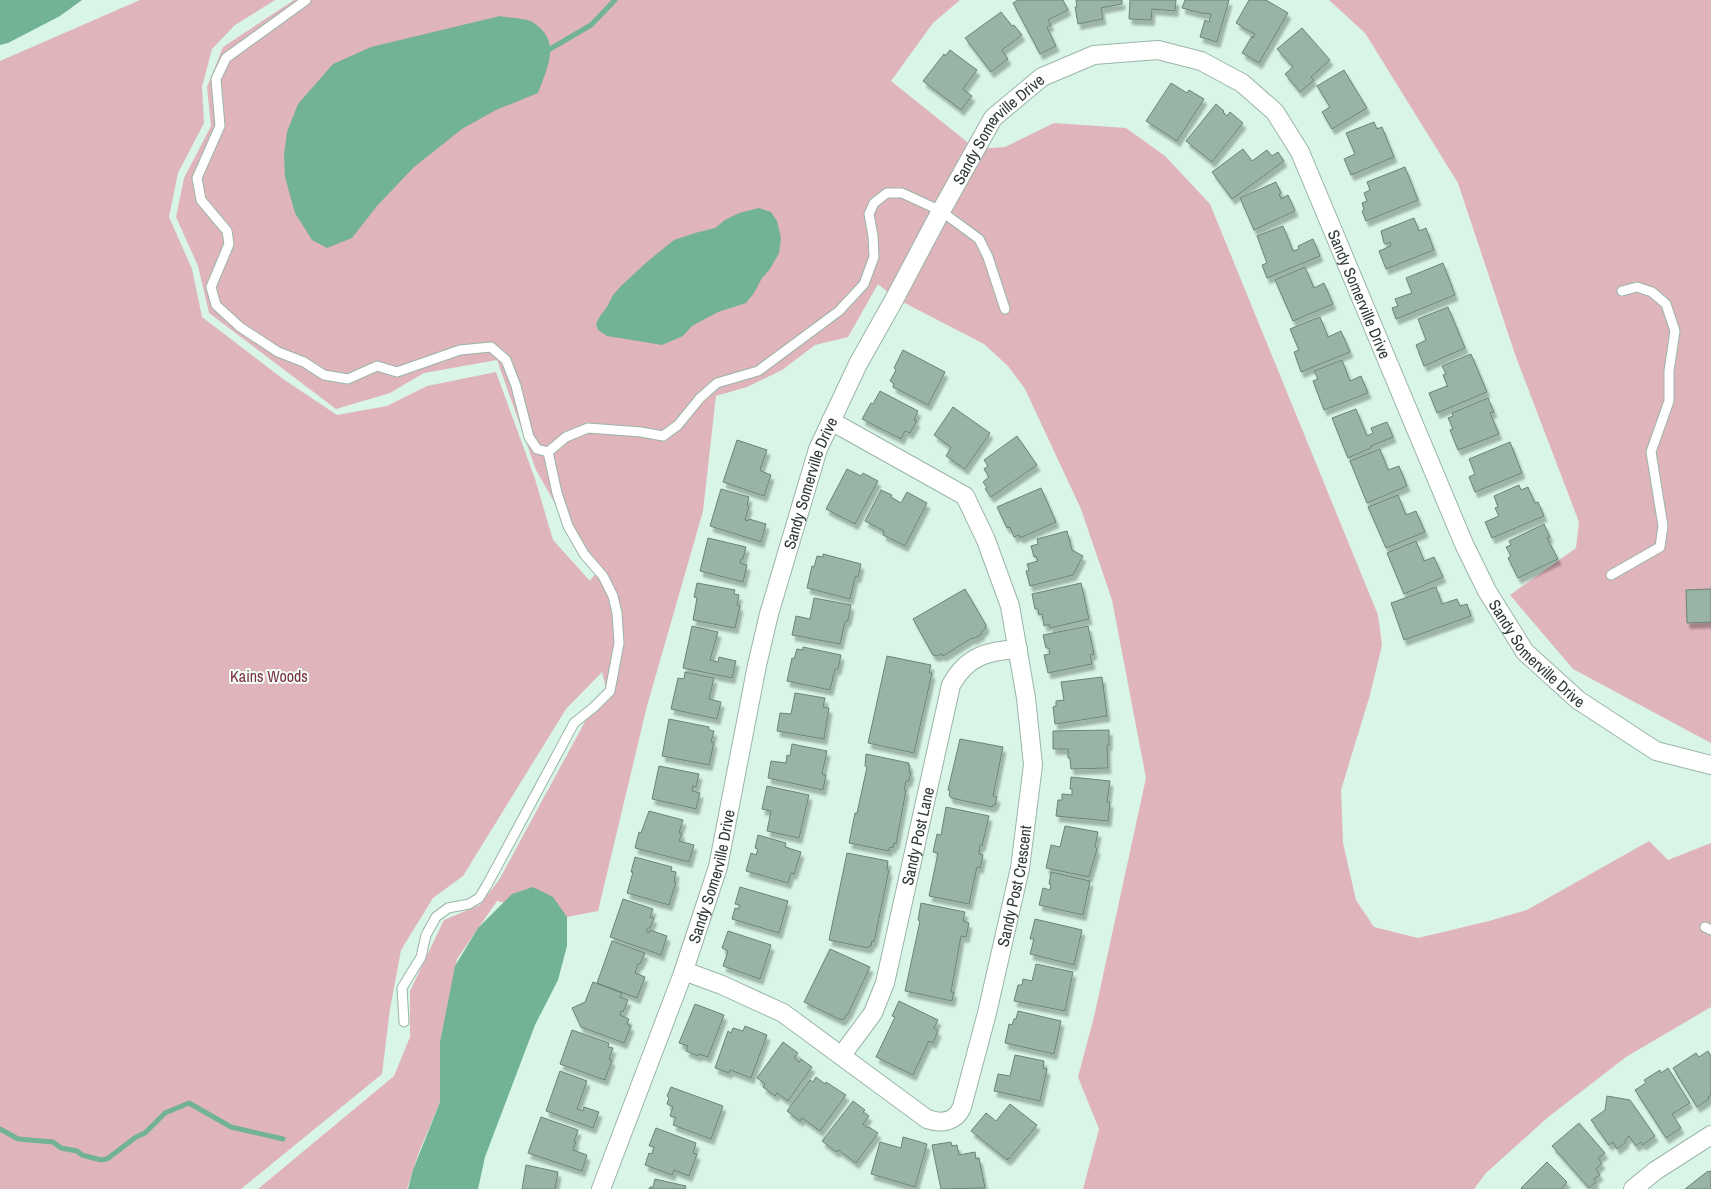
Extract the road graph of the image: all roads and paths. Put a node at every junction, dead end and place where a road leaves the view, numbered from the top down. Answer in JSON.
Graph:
{"nodes":[{"id":1,"x":306,"y":0,"type":"edge"},
{"id":2,"x":941,"y":211,"type":"junction"},
{"id":3,"x":1622,"y":291,"type":"dead end"},
{"id":4,"x":1005,"y":309,"type":"dead end"},
{"id":5,"x":831,"y":421,"type":"junction"},
{"id":6,"x":548,"y":452,"type":"junction"},
{"id":7,"x":1611,"y":575,"type":"dead end"},
{"id":8,"x":1018,"y":649,"type":"junction"},
{"id":9,"x":1711,"y":766,"type":"edge"},
{"id":10,"x":684,"y":970,"type":"junction"},
{"id":11,"x":404,"y":1022,"type":"dead end"},
{"id":12,"x":842,"y":1055,"type":"junction"},
{"id":13,"x":1711,"y":1135,"type":"edge"},
{"id":14,"x":601,"y":1189,"type":"edge"},
{"id":15,"x":1632,"y":1189,"type":"edge"}],
"edges":[{"from":1,"to":6,"type":"lane"},
{"from":2,"to":4,"type":"lane"},
{"from":2,"to":5,"type":"street","name":"Sandy Somerville Drive"},
{"from":2,"to":6,"type":"lane"},
{"from":2,"to":9,"type":"street","name":"Sandy Somerville Drive"},
{"from":3,"to":7,"type":"lane"},
{"from":5,"to":8,"type":"street","name":"Sandy Post Crescent"},
{"from":5,"to":10,"type":"street","name":"Sandy Somerville Drive"},
{"from":6,"to":11,"type":"lane"},
{"from":8,"to":12,"type":"street","name":"Sandy Post Lane"},
{"from":8,"to":12,"type":"street","name":"Sandy Post Crescent"},
{"from":10,"to":12,"type":"street","name":"Sandy Post Crescent"},
{"from":10,"to":14,"type":"street","name":"Sandy Somerville Drive"},
{"from":13,"to":15,"type":"street"}]}
